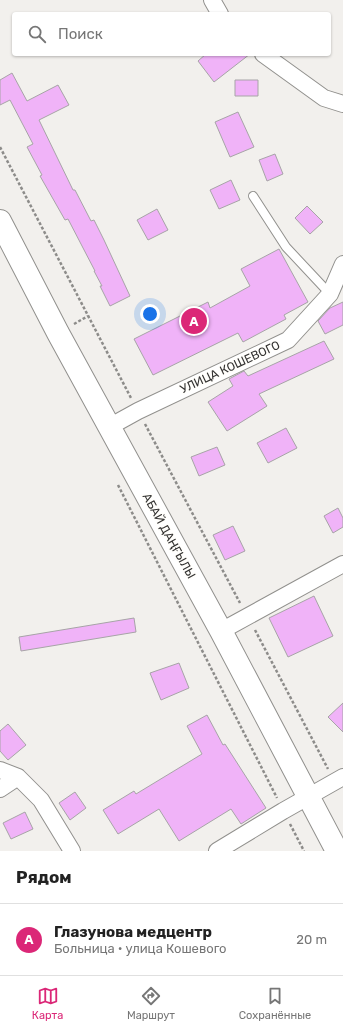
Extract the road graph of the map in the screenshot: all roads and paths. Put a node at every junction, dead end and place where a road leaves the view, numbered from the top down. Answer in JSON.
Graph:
{"nodes":[{"id":1,"x":212,"y":0,"type":"edge"},
{"id":2,"x":219,"y":12,"type":"edge"},
{"id":3,"x":266,"y":56,"type":"edge"},
{"id":4,"x":343,"y":104,"type":"edge"},
{"id":5,"x":0,"y":147,"type":"edge"},
{"id":6,"x":253,"y":196,"type":"dead end"},
{"id":7,"x":0,"y":221,"type":"edge"},
{"id":8,"x":343,"y":264,"type":"edge"},
{"id":9,"x":330,"y":294,"type":"junction"},
{"id":10,"x":138,"y":411,"type":"junction"},
{"id":11,"x":109,"y":427,"type":"junction"},
{"id":12,"x":116,"y":481,"type":"dead end"},
{"id":13,"x":343,"y":564,"type":"edge"},
{"id":14,"x":248,"y":618,"type":"junction"},
{"id":15,"x":221,"y":631,"type":"junction"},
{"id":16,"x":0,"y":770,"type":"edge"},
{"id":17,"x":18,"y":777,"type":"junction"},
{"id":18,"x":338,"y":779,"type":"edge"},
{"id":19,"x":0,"y":789,"type":"edge"},
{"id":20,"x":308,"y":796,"type":"junction"},
{"id":21,"x":283,"y":811,"type":"junction"},
{"id":22,"x":72,"y":851,"type":"edge"},
{"id":23,"x":217,"y":851,"type":"edge"},
{"id":24,"x":304,"y":851,"type":"edge"},
{"id":25,"x":337,"y":851,"type":"edge"}],
"edges":[{"from":1,"to":2,"type":"street"},
{"from":3,"to":4,"type":"street"},
{"from":5,"to":10,"type":"path"},
{"from":6,"to":9,"type":"lane"},
{"from":7,"to":11,"type":"main road","name":"АБАЙ ДАҢҒЫЛЫ"},
{"from":8,"to":9,"type":"street","name":"УЛИЦА КОШЕВОГО"},
{"from":9,"to":10,"type":"street","name":"УЛИЦА КОШЕВОГО"},
{"from":10,"to":11,"type":"street","name":"УЛИЦА КОШЕВОГО"},
{"from":10,"to":14,"type":"path"},
{"from":11,"to":15,"type":"main road","name":"АБАЙ ДАҢҒЫЛЫ"},
{"from":12,"to":21,"type":"path"},
{"from":13,"to":14,"type":"street"},
{"from":14,"to":15,"type":"street"},
{"from":14,"to":18,"type":"path"},
{"from":15,"to":20,"type":"main road","name":"АБАЙ ДАҢҒЫЛЫ"},
{"from":16,"to":17,"type":"street"},
{"from":17,"to":19,"type":"street"},
{"from":17,"to":22,"type":"street"},
{"from":18,"to":20,"type":"street"},
{"from":20,"to":21,"type":"street"},
{"from":20,"to":25,"type":"main road","name":"АБАЙ ДАҢҒЫЛЫ"},
{"from":21,"to":23,"type":"street"},
{"from":21,"to":24,"type":"path"}]}
